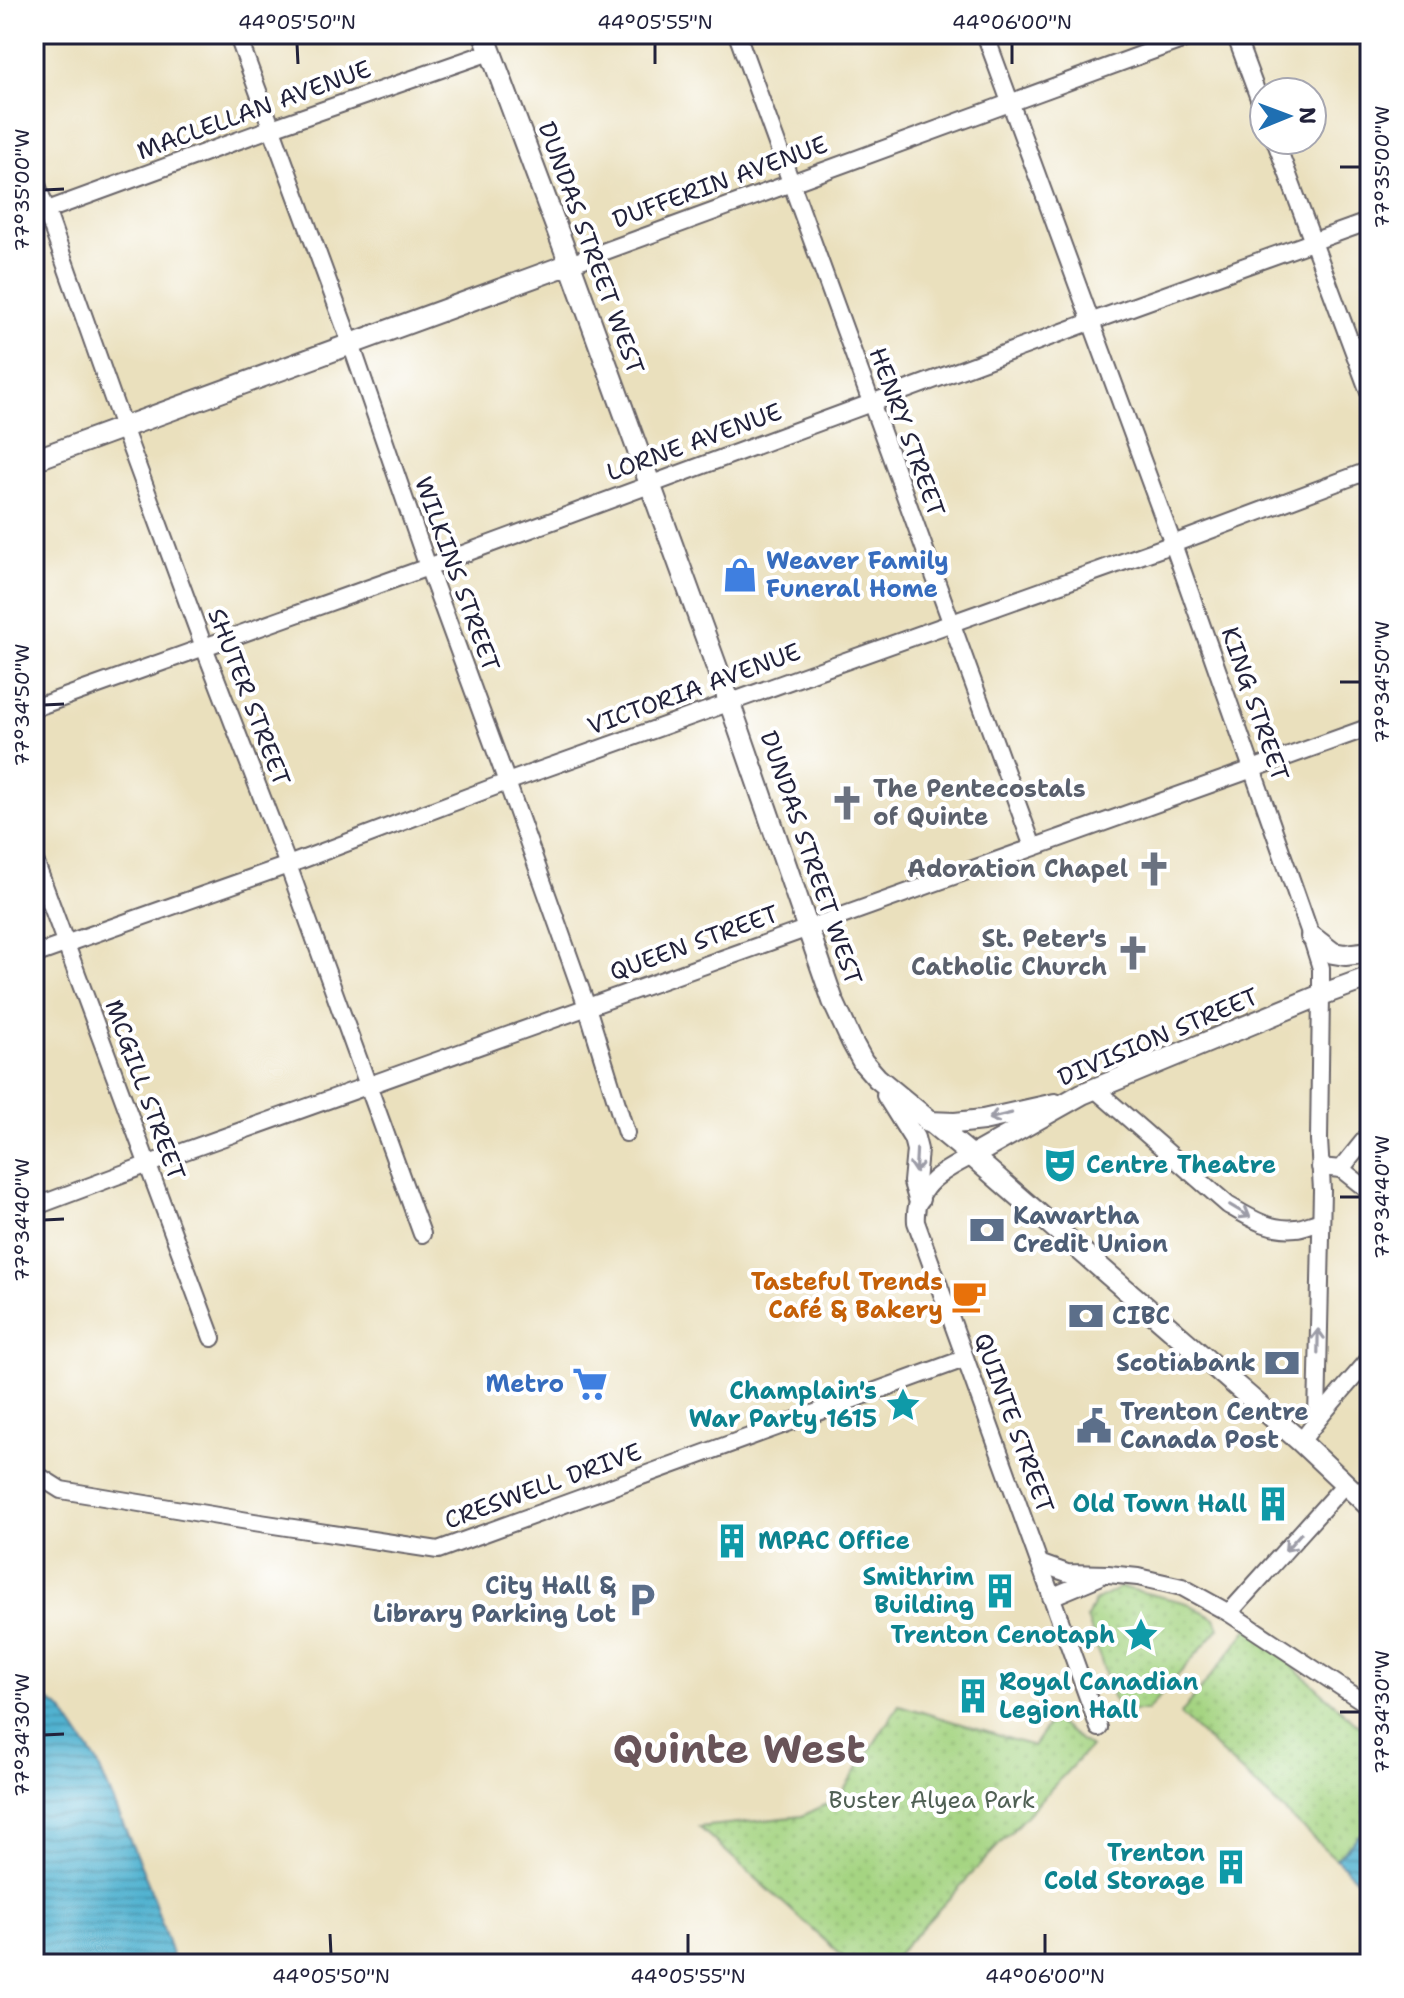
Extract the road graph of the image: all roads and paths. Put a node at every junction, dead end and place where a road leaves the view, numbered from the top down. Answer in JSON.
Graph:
{"nodes":[{"id":1,"x":237,"y":34,"type":"edge"},
{"id":2,"x":737,"y":34,"type":"edge"},
{"id":3,"x":985,"y":34,"type":"edge"},
{"id":4,"x":1198,"y":34,"type":"edge"},
{"id":5,"x":1235,"y":34,"type":"edge"},
{"id":6,"x":487,"y":43,"type":"edge"},
{"id":7,"x":1251,"y":76,"type":"edge"},
{"id":8,"x":1011,"y":103,"type":"junction"},
{"id":9,"x":272,"y":128,"type":"junction"},
{"id":10,"x":1281,"y":156,"type":"edge"},
{"id":11,"x":34,"y":176,"type":"edge"},
{"id":12,"x":790,"y":184,"type":"junction"},
{"id":13,"x":40,"y":213,"type":"edge"},
{"id":14,"x":1370,"y":221,"type":"edge"},
{"id":15,"x":1313,"y":243,"type":"junction"},
{"id":16,"x":570,"y":264,"type":"junction"},
{"id":17,"x":1090,"y":322,"type":"junction"},
{"id":18,"x":351,"y":344,"type":"junction"},
{"id":19,"x":1370,"y":395,"type":"edge"},
{"id":20,"x":871,"y":404,"type":"junction"},
{"id":21,"x":123,"y":427,"type":"junction"},
{"id":22,"x":34,"y":460,"type":"edge"},
{"id":23,"x":1370,"y":470,"type":"edge"},
{"id":24,"x":649,"y":484,"type":"junction"},
{"id":25,"x":1173,"y":544,"type":"junction"},
{"id":26,"x":428,"y":567,"type":"junction"},
{"id":27,"x":952,"y":623,"type":"junction"},
{"id":28,"x":204,"y":647,"type":"junction"},
{"id":29,"x":729,"y":701,"type":"junction"},
{"id":30,"x":34,"y":708,"type":"edge"},
{"id":31,"x":1370,"y":727,"type":"edge"},
{"id":32,"x":1252,"y":770,"type":"junction"},
{"id":33,"x":507,"y":782,"type":"junction"},
{"id":34,"x":1033,"y":847,"type":"junction"},
{"id":35,"x":34,"y":858,"type":"edge"},
{"id":36,"x":288,"y":865,"type":"junction"},
{"id":37,"x":808,"y":927,"type":"junction"},
{"id":38,"x":1311,"y":936,"type":"junction"},
{"id":39,"x":65,"y":943,"type":"junction"},
{"id":40,"x":1370,"y":952,"type":"edge"},
{"id":41,"x":34,"y":955,"type":"edge"},
{"id":42,"x":1370,"y":977,"type":"edge"},
{"id":43,"x":1321,"y":995,"type":"junction"},
{"id":44,"x":587,"y":1007,"type":"junction"},
{"id":45,"x":877,"y":1078,"type":"junction"},
{"id":46,"x":367,"y":1087,"type":"junction"},
{"id":47,"x":1095,"y":1089,"type":"junction"},
{"id":48,"x":1070,"y":1101,"type":"junction"},
{"id":49,"x":928,"y":1122,"type":"junction"},
{"id":50,"x":626,"y":1133,"type":"dead end"},
{"id":51,"x":1370,"y":1133,"type":"edge"},
{"id":52,"x":972,"y":1156,"type":"junction"},
{"id":53,"x":146,"y":1165,"type":"junction"},
{"id":54,"x":1320,"y":1167,"type":"junction"},
{"id":55,"x":1341,"y":1169,"type":"junction"},
{"id":56,"x":1370,"y":1192,"type":"edge"},
{"id":57,"x":919,"y":1199,"type":"junction"},
{"id":58,"x":34,"y":1207,"type":"edge"},
{"id":59,"x":1321,"y":1221,"type":"junction"},
{"id":60,"x":422,"y":1234,"type":"dead end"},
{"id":61,"x":212,"y":1338,"type":"dead end"},
{"id":62,"x":1370,"y":1358,"type":"edge"},
{"id":63,"x":964,"y":1359,"type":"junction"},
{"id":64,"x":1317,"y":1419,"type":"junction"},
{"id":65,"x":1301,"y":1442,"type":"junction"},
{"id":66,"x":34,"y":1473,"type":"edge"},
{"id":67,"x":1345,"y":1484,"type":"junction"},
{"id":68,"x":1370,"y":1507,"type":"edge"},
{"id":69,"x":1039,"y":1563,"type":"junction"},
{"id":70,"x":1108,"y":1574,"type":"junction"},
{"id":71,"x":1051,"y":1597,"type":"junction"},
{"id":72,"x":1229,"y":1613,"type":"junction"},
{"id":73,"x":1370,"y":1706,"type":"edge"},
{"id":74,"x":1099,"y":1728,"type":"dead end"}],
"edges":[{"from":1,"to":9,"type":"street","name":"WILKINS STREET"},
{"from":2,"to":12,"type":"street","name":"HENRY STREET"},
{"from":3,"to":8,"type":"street","name":"KING STREET"},
{"from":4,"to":8,"type":"street","name":"DUFFERIN AVENUE"},
{"from":5,"to":7,"type":"street"},
{"from":6,"to":9,"type":"street","name":"MACLELLAN AVENUE"},
{"from":6,"to":16,"type":"main road","name":"DUNDAS STREET WEST"},
{"from":8,"to":12,"type":"street","name":"DUFFERIN AVENUE"},
{"from":8,"to":17,"type":"street","name":"KING STREET"},
{"from":9,"to":13,"type":"street","name":"MACLELLAN AVENUE"},
{"from":9,"to":18,"type":"street","name":"WILKINS STREET"},
{"from":10,"to":15,"type":"street"},
{"from":11,"to":13,"type":"street","name":"SHUTER STREET"},
{"from":12,"to":16,"type":"street","name":"DUFFERIN AVENUE"},
{"from":12,"to":20,"type":"street","name":"HENRY STREET"},
{"from":13,"to":21,"type":"street","name":"SHUTER STREET"},
{"from":14,"to":15,"type":"street","name":"LORNE AVENUE"},
{"from":15,"to":17,"type":"street","name":"LORNE AVENUE"},
{"from":15,"to":19,"type":"street"},
{"from":16,"to":18,"type":"main road","name":"DUFFERIN AVENUE"},
{"from":16,"to":24,"type":"main road","name":"DUNDAS STREET WEST"},
{"from":17,"to":20,"type":"street","name":"LORNE AVENUE"},
{"from":17,"to":25,"type":"street","name":"KING STREET"},
{"from":18,"to":21,"type":"main road","name":"DUFFERIN AVENUE"},
{"from":18,"to":26,"type":"street","name":"WILKINS STREET"},
{"from":20,"to":24,"type":"street","name":"LORNE AVENUE"},
{"from":20,"to":27,"type":"street","name":"HENRY STREET"},
{"from":21,"to":22,"type":"main road","name":"DUFFERIN AVENUE"},
{"from":21,"to":28,"type":"street","name":"SHUTER STREET"},
{"from":23,"to":25,"type":"street","name":"VICTORIA AVENUE"},
{"from":24,"to":26,"type":"street","name":"LORNE AVENUE"},
{"from":24,"to":29,"type":"main road","name":"DUNDAS STREET WEST"},
{"from":25,"to":27,"type":"street","name":"VICTORIA AVENUE"},
{"from":25,"to":32,"type":"street","name":"KING STREET"},
{"from":26,"to":28,"type":"street","name":"LORNE AVENUE"},
{"from":26,"to":33,"type":"street","name":"WILKINS STREET"},
{"from":27,"to":29,"type":"street","name":"VICTORIA AVENUE"},
{"from":27,"to":34,"type":"street","name":"HENRY STREET"},
{"from":28,"to":30,"type":"street","name":"LORNE AVENUE"},
{"from":28,"to":36,"type":"street","name":"SHUTER STREET"},
{"from":29,"to":33,"type":"street","name":"VICTORIA AVENUE"},
{"from":29,"to":37,"type":"main road","name":"DUNDAS STREET WEST"},
{"from":31,"to":32,"type":"street","name":"QUEEN STREET"},
{"from":32,"to":34,"type":"street","name":"QUEEN STREET"},
{"from":32,"to":38,"type":"street","name":"KING STREET"},
{"from":33,"to":36,"type":"street","name":"VICTORIA AVENUE"},
{"from":33,"to":44,"type":"street","name":"WILKINS STREET"},
{"from":34,"to":37,"type":"street","name":"QUEEN STREET"},
{"from":35,"to":39,"type":"street","name":"MCGILL STREET"},
{"from":36,"to":39,"type":"street","name":"VICTORIA AVENUE"},
{"from":36,"to":46,"type":"street","name":"SHUTER STREET"},
{"from":37,"to":44,"type":"street","name":"QUEEN STREET"},
{"from":37,"to":45,"type":"main road","name":"DUNDAS STREET WEST"},
{"from":38,"to":40,"type":"main road"},
{"from":38,"to":43,"type":"street","name":"KING STREET"},
{"from":39,"to":41,"type":"street","name":"VICTORIA AVENUE"},
{"from":39,"to":53,"type":"street","name":"MCGILL STREET"},
{"from":42,"to":43,"type":"main road","name":"DIVISION STREET"},
{"from":43,"to":47,"type":"main road","name":"DIVISION STREET"},
{"from":43,"to":54,"type":"street","name":"KING STREET"},
{"from":44,"to":46,"type":"street","name":"QUEEN STREET"},
{"from":44,"to":50,"type":"street","name":"WILKINS STREET"},
{"from":45,"to":49,"type":"main road","name":"DUNDAS STREET WEST"},
{"from":45,"to":57,"type":"main road","one_way":true},
{"from":46,"to":53,"type":"street","name":"QUEEN STREET"},
{"from":46,"to":60,"type":"street","name":"SHUTER STREET"},
{"from":47,"to":48,"type":"main road","name":"DIVISION STREET"},
{"from":47,"to":59,"type":"street","one_way":true},
{"from":48,"to":49,"type":"main road","one_way":true},
{"from":48,"to":52,"type":"main road","name":"DIVISION STREET"},
{"from":49,"to":52,"type":"main road","name":"DUNDAS STREET WEST"},
{"from":51,"to":55,"type":"street"},
{"from":52,"to":57,"type":"street"},
{"from":52,"to":65,"type":"main road","name":"DUNDAS STREET WEST"},
{"from":53,"to":58,"type":"street","name":"QUEEN STREET"},
{"from":53,"to":61,"type":"street","name":"MCGILL STREET"},
{"from":54,"to":55,"type":"street"},
{"from":54,"to":59,"type":"street","name":"KING STREET"},
{"from":55,"to":56,"type":"street"},
{"from":57,"to":63,"type":"street","name":"QUINTE STREET"},
{"from":64,"to":59,"type":"street","name":"KING STREET","one_way":true},
{"from":62,"to":64,"type":"street"},
{"from":63,"to":66,"type":"street","name":"CRESWELL DRIVE"},
{"from":63,"to":69,"type":"street","name":"QUINTE STREET"},
{"from":64,"to":65,"type":"street"},
{"from":65,"to":67,"type":"main road","name":"DUNDAS STREET WEST"},
{"from":67,"to":68,"type":"main road","name":"DUNDAS STREET WEST"},
{"from":67,"to":72,"type":"street","one_way":true},
{"from":69,"to":70,"type":"street"},
{"from":69,"to":71,"type":"street","name":"QUINTE STREET"},
{"from":70,"to":71,"type":"street"},
{"from":70,"to":72,"type":"street"},
{"from":71,"to":74,"type":"street","name":"QUINTE STREET"},
{"from":72,"to":73,"type":"street"}]}
